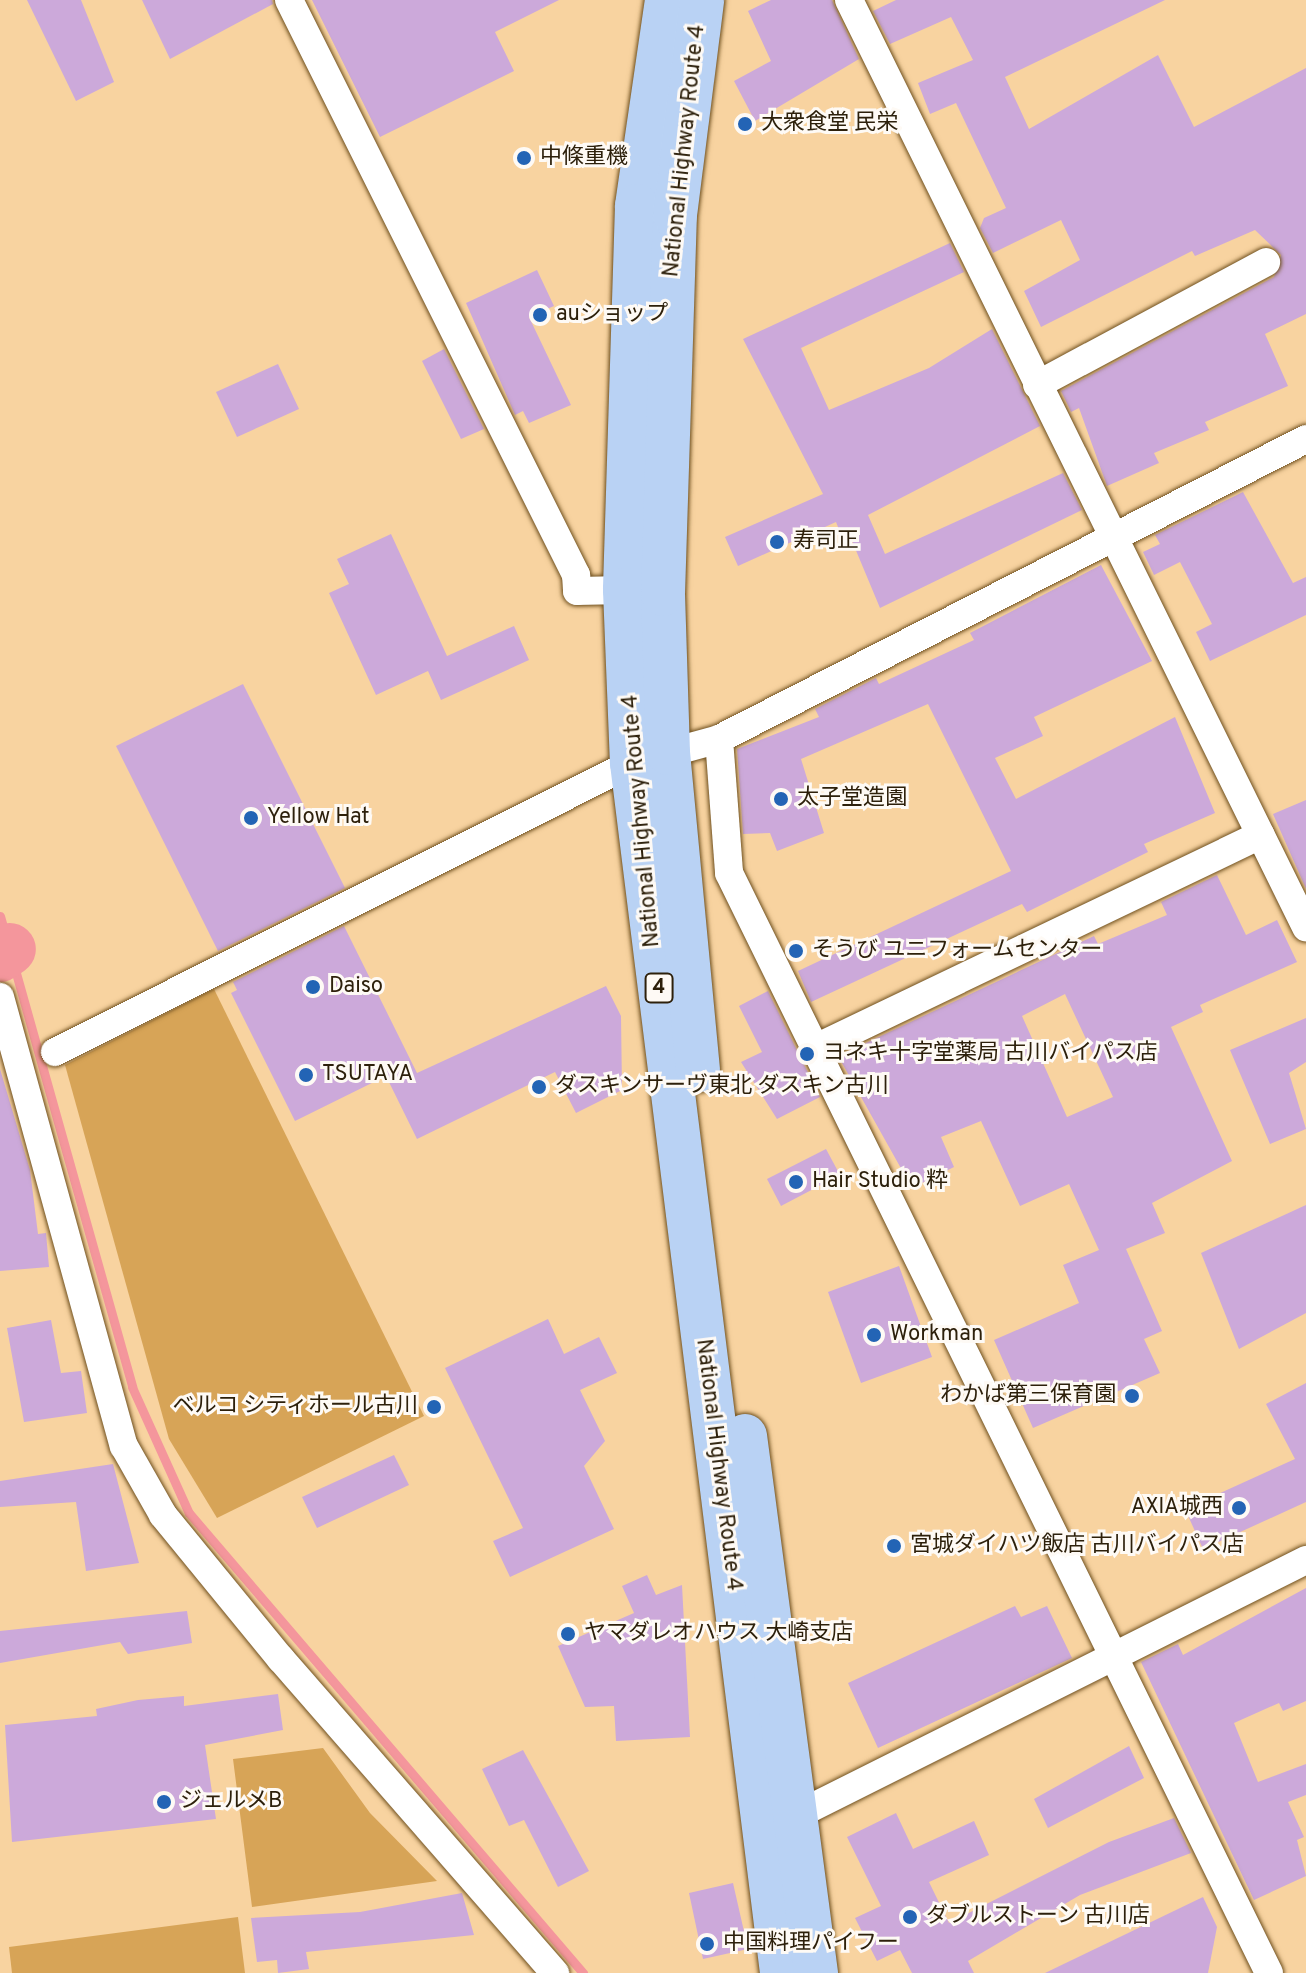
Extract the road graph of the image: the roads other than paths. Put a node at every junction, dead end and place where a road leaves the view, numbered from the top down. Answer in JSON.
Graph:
{"nodes":[{"id":1,"x":289,"y":0,"type":"edge"},
{"id":2,"x":667,"y":0,"type":"edge"},
{"id":3,"x":702,"y":0,"type":"edge"},
{"id":4,"x":849,"y":0,"type":"edge"},
{"id":5,"x":1266,"y":262,"type":"dead end"},
{"id":6,"x":1037,"y":385,"type":"junction"},
{"id":7,"x":1306,"y":439,"type":"edge"},
{"id":8,"x":1114,"y":532,"type":"junction"},
{"id":9,"x":625,"y":590,"type":"junction"},
{"id":10,"x":719,"y":739,"type":"junction"},
{"id":11,"x":650,"y":758,"type":"junction"},
{"id":12,"x":1261,"y":835,"type":"junction"},
{"id":13,"x":1303,"y":913,"type":"edge"},
{"id":14,"x":2,"y":1006,"type":"edge"},
{"id":15,"x":816,"y":1048,"type":"junction"},
{"id":16,"x":55,"y":1052,"type":"dead end"},
{"id":17,"x":1306,"y":1560,"type":"edge"},
{"id":18,"x":1115,"y":1653,"type":"junction"},
{"id":19,"x":795,"y":1816,"type":"junction"},
{"id":20,"x":555,"y":1973,"type":"edge"},
{"id":21,"x":782,"y":1973,"type":"edge"},
{"id":22,"x":816,"y":1973,"type":"edge"},
{"id":23,"x":1269,"y":1973,"type":"edge"}],
"edges":[{"from":1,"to":9,"type":"street"},
{"from":2,"to":9,"type":"highway","name":"National Highway Route 4","number":"4"},
{"from":3,"to":11,"type":"highway","name":"National Highway Route 4","number":"4"},
{"from":4,"to":6,"type":"street"},
{"from":5,"to":6,"type":"street"},
{"from":6,"to":8,"type":"street"},
{"from":7,"to":8,"type":"street"},
{"from":8,"to":10,"type":"street"},
{"from":8,"to":12,"type":"street"},
{"from":9,"to":11,"type":"highway","name":"National Highway Route 4","number":"4"},
{"from":10,"to":11,"type":"street"},
{"from":10,"to":15,"type":"street"},
{"from":11,"to":16,"type":"street"},
{"from":11,"to":19,"type":"highway","name":"National Highway Route 4","number":"4"},
{"from":11,"to":21,"type":"highway","name":"National Highway Route 4","number":"4"},
{"from":12,"to":13,"type":"street"},
{"from":12,"to":15,"type":"street"},
{"from":14,"to":20,"type":"street"},
{"from":15,"to":18,"type":"street"},
{"from":17,"to":18,"type":"street"},
{"from":18,"to":19,"type":"street"},
{"from":18,"to":23,"type":"street"},
{"from":19,"to":22,"type":"highway","name":"National Highway Route 4","number":"4"}]}
